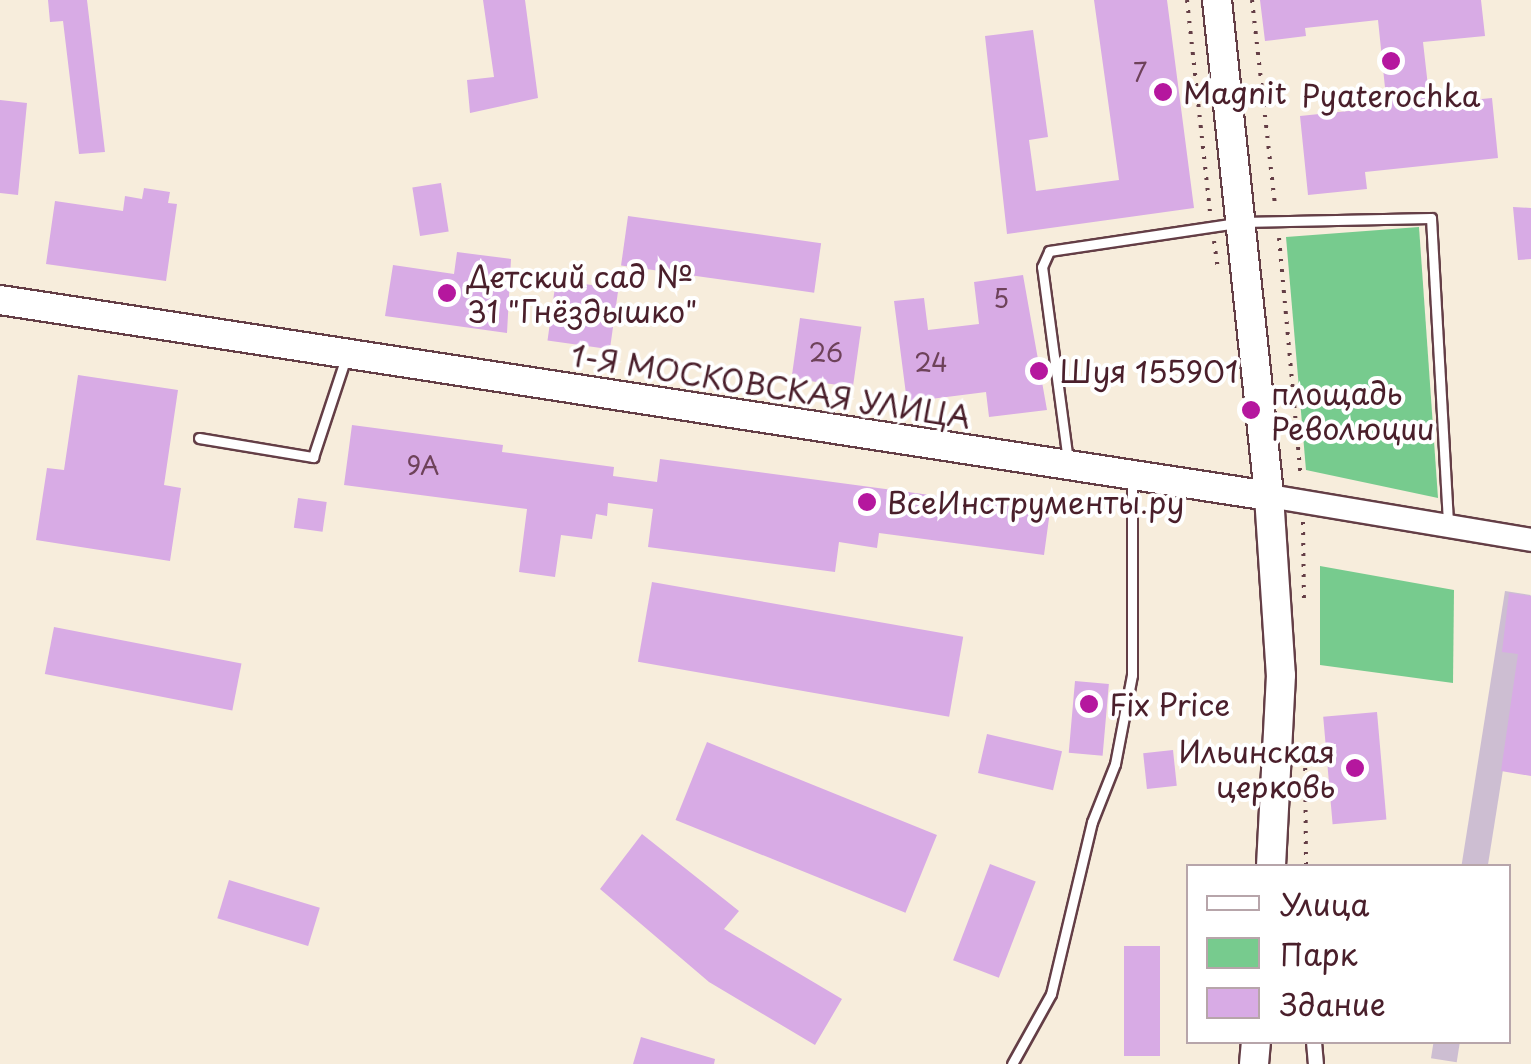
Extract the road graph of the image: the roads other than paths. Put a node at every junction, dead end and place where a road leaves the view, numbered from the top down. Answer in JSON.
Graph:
{"nodes":[{"id":1,"x":1217,"y":0,"type":"edge"},
{"id":2,"x":1242,"y":222,"type":"junction"},
{"id":3,"x":0,"y":300,"type":"edge"},
{"id":4,"x":346,"y":357,"type":"junction"},
{"id":5,"x":198,"y":438,"type":"dead end"},
{"id":6,"x":1068,"y":464,"type":"junction"},
{"id":7,"x":1132,"y":473,"type":"junction"},
{"id":8,"x":1270,"y":496,"type":"junction"},
{"id":9,"x":1448,"y":526,"type":"junction"},
{"id":10,"x":1531,"y":540,"type":"edge"},
{"id":11,"x":1271,"y":864,"type":"edge"},
{"id":12,"x":1012,"y":1064,"type":"edge"}],
"edges":[{"from":1,"to":2,"type":"main road"},
{"from":2,"to":6,"type":"lane"},
{"from":2,"to":8,"type":"main road"},
{"from":2,"to":9,"type":"lane"},
{"from":3,"to":4,"type":"main road","name":"1-Я МОСКОВСКАЯ УЛИЦА"},
{"from":4,"to":5,"type":"lane"},
{"from":4,"to":6,"type":"main road","name":"1-Я МОСКОВСКАЯ УЛИЦА"},
{"from":6,"to":7,"type":"main road","name":"1-Я МОСКОВСКАЯ УЛИЦА"},
{"from":7,"to":8,"type":"main road","name":"1-Я МОСКОВСКАЯ УЛИЦА"},
{"from":7,"to":12,"type":"lane"},
{"from":8,"to":9,"type":"street","name":"1-Я МОСКОВСКАЯ УЛИЦА"},
{"from":8,"to":11,"type":"main road"},
{"from":9,"to":10,"type":"street","name":"1-Я МОСКОВСКАЯ УЛИЦА"}]}
